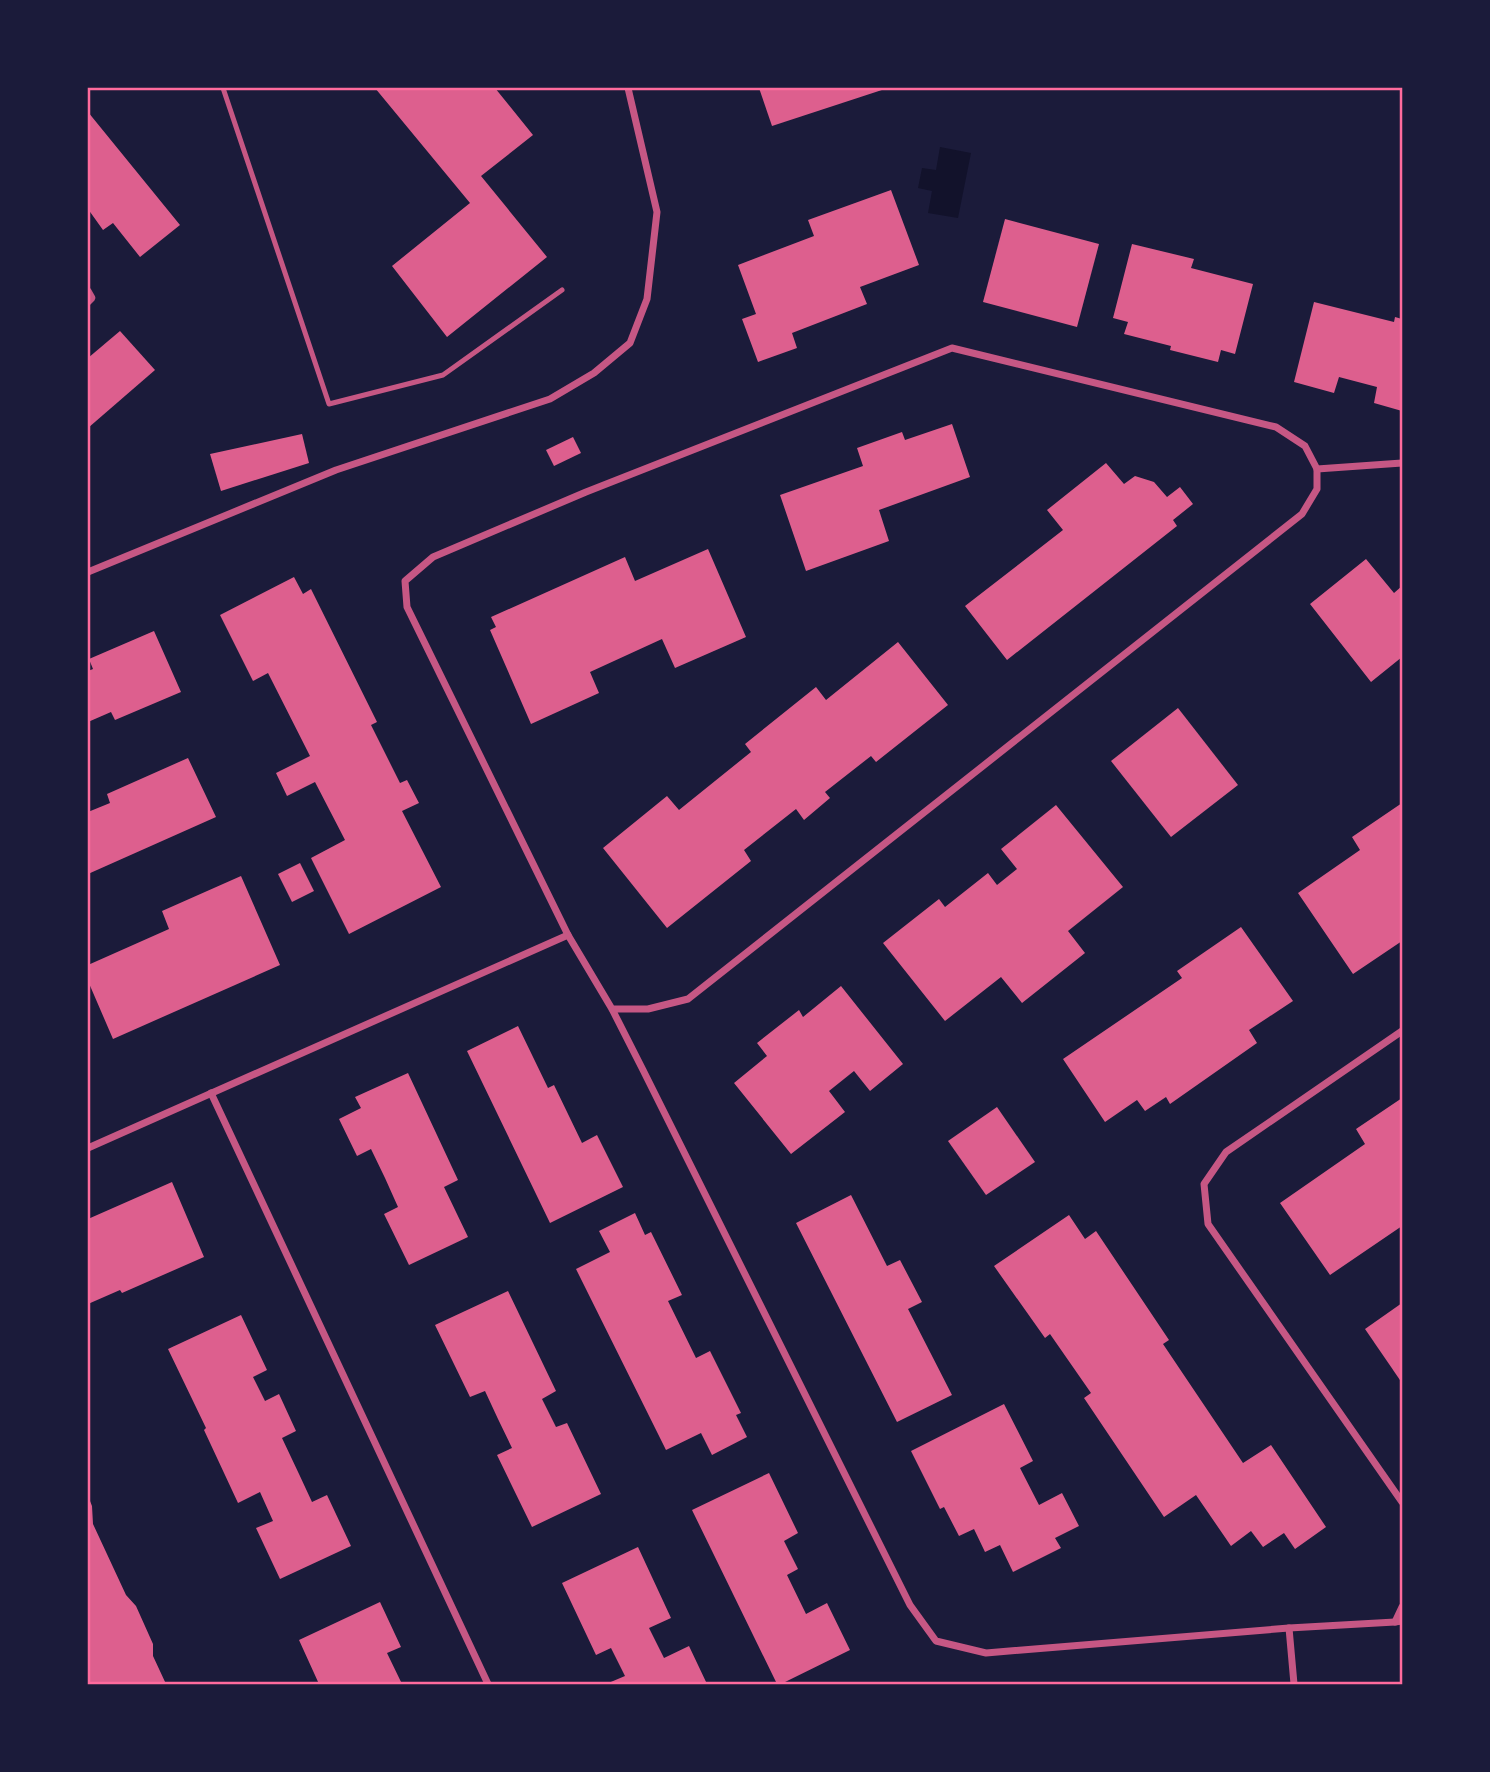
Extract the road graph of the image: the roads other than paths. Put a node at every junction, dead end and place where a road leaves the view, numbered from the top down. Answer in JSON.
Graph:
{"nodes":[{"id":1,"x":223,"y":88,"type":"edge"},
{"id":2,"x":628,"y":88,"type":"edge"},
{"id":3,"x":562,"y":290,"type":"dead end"},
{"id":4,"x":88,"y":291,"type":"edge"},
{"id":5,"x":88,"y":302,"type":"edge"},
{"id":6,"x":1402,"y":463,"type":"edge"},
{"id":7,"x":1317,"y":470,"type":"junction"},
{"id":8,"x":88,"y":572,"type":"edge"},
{"id":9,"x":568,"y":935,"type":"junction"},
{"id":10,"x":612,"y":1009,"type":"junction"},
{"id":11,"x":1402,"y":1031,"type":"edge"},
{"id":12,"x":211,"y":1093,"type":"junction"},
{"id":13,"x":88,"y":1148,"type":"edge"},
{"id":14,"x":1402,"y":1502,"type":"edge"},
{"id":15,"x":1402,"y":1607,"type":"edge"},
{"id":16,"x":1399,"y":1621,"type":"edge"},
{"id":17,"x":1289,"y":1628,"type":"junction"},
{"id":18,"x":488,"y":1685,"type":"edge"},
{"id":19,"x":1294,"y":1685,"type":"edge"}],
"edges":[{"from":1,"to":3,"type":"lane"},
{"from":2,"to":8,"type":"street"},
{"from":4,"to":5,"type":"street"},
{"from":6,"to":7,"type":"street"},
{"from":7,"to":9,"type":"street"},
{"from":7,"to":10,"type":"street"},
{"from":9,"to":10,"type":"street"},
{"from":9,"to":12,"type":"street"},
{"from":10,"to":17,"type":"street"},
{"from":11,"to":14,"type":"street"},
{"from":12,"to":13,"type":"street"},
{"from":12,"to":18,"type":"street"},
{"from":15,"to":16,"type":"street"},
{"from":16,"to":17,"type":"street"},
{"from":17,"to":19,"type":"street"}]}
